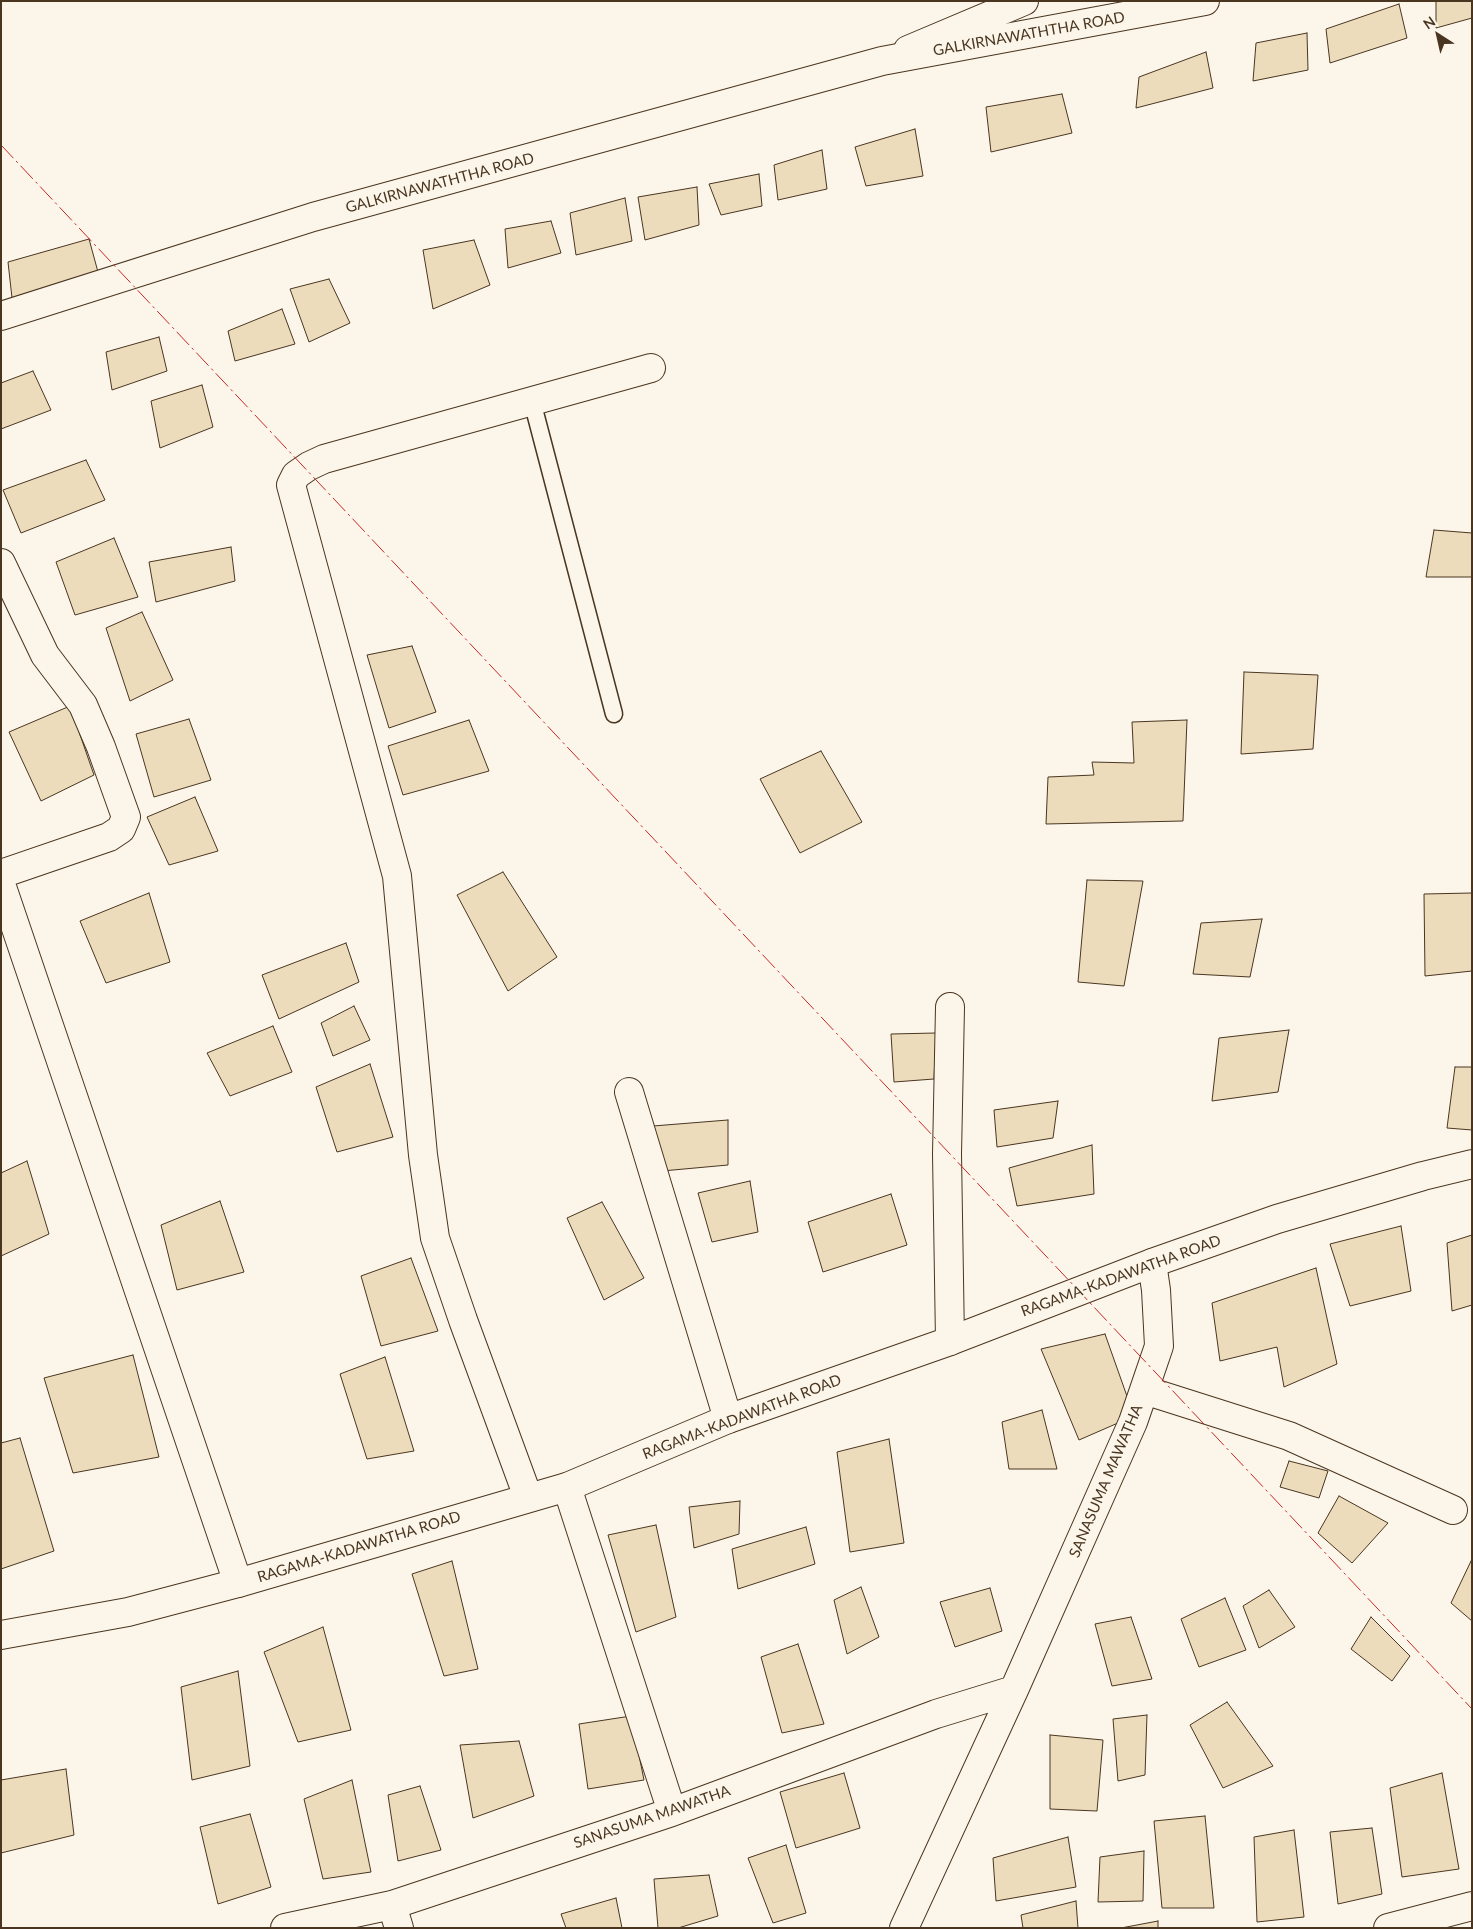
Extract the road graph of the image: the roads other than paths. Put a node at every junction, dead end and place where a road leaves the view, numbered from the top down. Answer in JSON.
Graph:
{"nodes":[{"id":1,"x":1024,"y":1,"type":"edge"},
{"id":2,"x":1206,"y":1,"type":"edge"},
{"id":3,"x":882,"y":61,"type":"junction"},
{"id":4,"x":1,"y":316,"type":"edge"},
{"id":5,"x":651,"y":368,"type":"dead end"},
{"id":6,"x":532,"y":402,"type":"junction"},
{"id":7,"x":1,"y":563,"type":"edge"},
{"id":8,"x":614,"y":714,"type":"dead end"},
{"id":9,"x":1,"y":874,"type":"edge"},
{"id":10,"x":1,"y":884,"type":"edge"},
{"id":11,"x":950,"y":1008,"type":"dead end"},
{"id":12,"x":629,"y":1092,"type":"dead end"},
{"id":13,"x":1472,"y":1164,"type":"edge"},
{"id":14,"x":1152,"y":1263,"type":"junction"},
{"id":15,"x":950,"y":1341,"type":"junction"},
{"id":16,"x":1144,"y":1390,"type":"junction"},
{"id":17,"x":728,"y":1419,"type":"junction"},
{"id":18,"x":567,"y":1486,"type":"junction"},
{"id":19,"x":528,"y":1497,"type":"junction"},
{"id":20,"x":1453,"y":1510,"type":"dead end"},
{"id":21,"x":238,"y":1583,"type":"junction"},
{"id":22,"x":1,"y":1635,"type":"edge"},
{"id":23,"x":1014,"y":1690,"type":"junction"},
{"id":24,"x":672,"y":1812,"type":"junction"},
{"id":25,"x":1472,"y":1906,"type":"edge"},
{"id":26,"x":396,"y":1917,"type":"edge"},
{"id":27,"x":285,"y":1928,"type":"edge"},
{"id":28,"x":904,"y":1928,"type":"edge"},
{"id":29,"x":1388,"y":1928,"type":"edge"}],
"edges":[{"from":1,"to":3,"type":"street","name":"GALKIRNAWATHTHA ROAD"},
{"from":2,"to":3,"type":"street","name":"GALKIRNAWATHTHA ROAD"},
{"from":3,"to":4,"type":"street","name":"GALKIRNAWATHTHA ROAD"},
{"from":5,"to":6,"type":"street"},
{"from":6,"to":8,"type":"lane"},
{"from":6,"to":19,"type":"street"},
{"from":7,"to":9,"type":"street"},
{"from":10,"to":21,"type":"street"},
{"from":11,"to":15,"type":"street"},
{"from":12,"to":17,"type":"street"},
{"from":13,"to":14,"type":"street","name":"RAGAMA-KADAWATHA ROAD"},
{"from":14,"to":15,"type":"street","name":"RAGAMA-KADAWATHA ROAD"},
{"from":14,"to":16,"type":"street","name":"SANASUMA MAWATHA"},
{"from":15,"to":17,"type":"street","name":"RAGAMA-KADAWATHA ROAD"},
{"from":16,"to":20,"type":"street"},
{"from":16,"to":23,"type":"street","name":"SANASUMA MAWATHA"},
{"from":17,"to":18,"type":"street","name":"RAGAMA-KADAWATHA ROAD"},
{"from":18,"to":19,"type":"street","name":"RAGAMA-KADAWATHA ROAD"},
{"from":18,"to":24,"type":"street"},
{"from":19,"to":21,"type":"street","name":"RAGAMA-KADAWATHA ROAD"},
{"from":21,"to":22,"type":"street","name":"RAGAMA-KADAWATHA ROAD"},
{"from":23,"to":24,"type":"street","name":"SANASUMA MAWATHA"},
{"from":23,"to":28,"type":"street","name":"SANASUMA MAWATHA"},
{"from":24,"to":26,"type":"street","name":"SANASUMA MAWATHA"},
{"from":25,"to":29,"type":"street"},
{"from":26,"to":27,"type":"street","name":"SANASUMA MAWATHA"}]}
